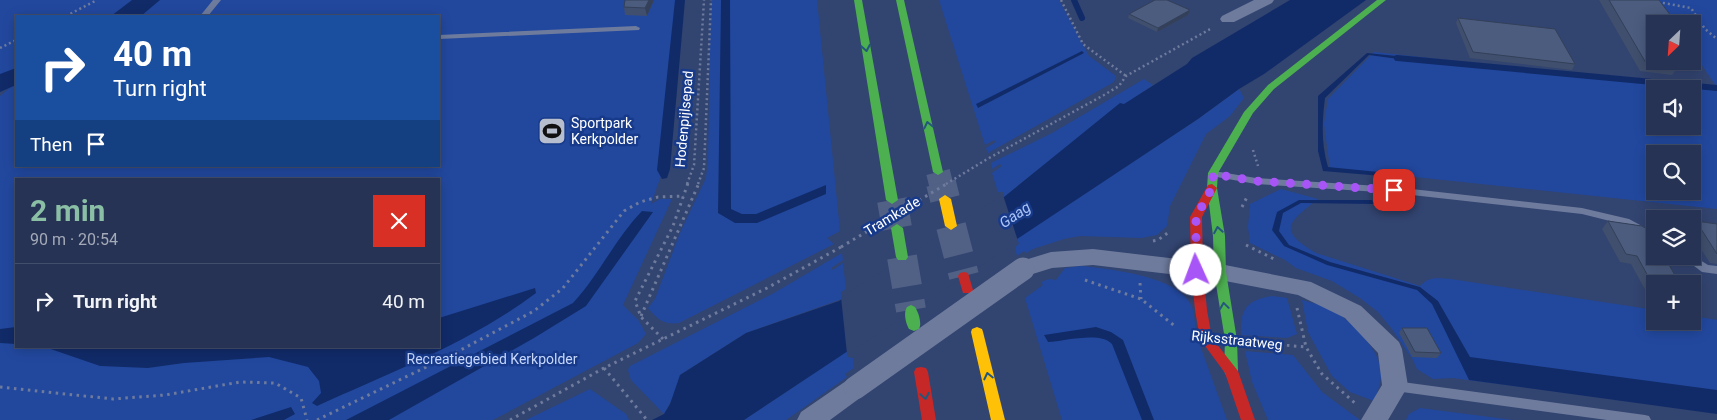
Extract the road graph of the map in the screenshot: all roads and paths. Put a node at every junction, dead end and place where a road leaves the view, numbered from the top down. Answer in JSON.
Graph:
{"nodes":[{"id":1,"x":97,"y":0,"type":"edge"},
{"id":2,"x":217,"y":0,"type":"edge"},
{"id":3,"x":704,"y":0,"type":"edge"},
{"id":4,"x":711,"y":0,"type":"edge"},
{"id":5,"x":858,"y":0,"type":"edge"},
{"id":6,"x":900,"y":0,"type":"edge"},
{"id":7,"x":1062,"y":0,"type":"edge"},
{"id":8,"x":1266,"y":0,"type":"edge"},
{"id":9,"x":1382,"y":0,"type":"edge"},
{"id":10,"x":1655,"y":2,"type":"edge"},
{"id":11,"x":68,"y":15,"type":"edge"},
{"id":12,"x":205,"y":15,"type":"edge"},
{"id":13,"x":1228,"y":18,"type":"joint"},
{"id":14,"x":636,"y":28,"type":"dead end"},
{"id":15,"x":440,"y":37,"type":"edge"},
{"id":16,"x":1717,"y":39,"type":"edge"},
{"id":17,"x":15,"y":40,"type":"edge"},
{"id":18,"x":0,"y":48,"type":"edge"},
{"id":19,"x":1126,"y":76,"type":"junction"},
{"id":20,"x":938,"y":172,"type":"tunnel mouth"},
{"id":21,"x":1213,"y":174,"type":"junction"},
{"id":22,"x":1212,"y":188,"type":"junction"},
{"id":23,"x":684,"y":196,"type":"junction"},
{"id":24,"x":945,"y":198,"type":"tunnel mouth"},
{"id":25,"x":892,"y":200,"type":"tunnel mouth"},
{"id":26,"x":952,"y":226,"type":"tunnel mouth"},
{"id":27,"x":897,"y":228,"type":"tunnel mouth"},
{"id":28,"x":1646,"y":233,"type":"edge"},
{"id":29,"x":902,"y":257,"type":"tunnel mouth"},
{"id":30,"x":1700,"y":265,"type":"edge"},
{"id":31,"x":1196,"y":270,"type":"junction"},
{"id":32,"x":1717,"y":270,"type":"edge"},
{"id":33,"x":1220,"y":272,"type":"junction"},
{"id":34,"x":964,"y":276,"type":"tunnel mouth"},
{"id":35,"x":1082,"y":279,"type":"dead end"},
{"id":36,"x":967,"y":290,"type":"dead end"},
{"id":37,"x":911,"y":310,"type":"tunnel mouth"},
{"id":38,"x":641,"y":317,"type":"junction"},
{"id":39,"x":914,"y":326,"type":"dead end"},
{"id":40,"x":978,"y":332,"type":"dead end"},
{"id":41,"x":663,"y":339,"type":"junction"},
{"id":42,"x":1206,"y":339,"type":"junction"},
{"id":43,"x":1231,"y":340,"type":"junction"},
{"id":44,"x":604,"y":368,"type":"junction"},
{"id":45,"x":1231,"y":371,"type":"junction"},
{"id":46,"x":921,"y":372,"type":"dead end"},
{"id":47,"x":1395,"y":386,"type":"junction"},
{"id":48,"x":0,"y":387,"type":"edge"},
{"id":49,"x":1366,"y":413,"type":"edge"},
{"id":50,"x":307,"y":420,"type":"edge"},
{"id":51,"x":317,"y":420,"type":"edge"},
{"id":52,"x":510,"y":420,"type":"edge"},
{"id":53,"x":647,"y":420,"type":"edge"},
{"id":54,"x":810,"y":420,"type":"edge"},
{"id":55,"x":929,"y":420,"type":"edge"},
{"id":56,"x":998,"y":420,"type":"edge"},
{"id":57,"x":1248,"y":420,"type":"edge"},
{"id":58,"x":1645,"y":420,"type":"edge"}],
"edges":[{"from":1,"to":11,"type":"path"},
{"from":2,"to":12,"type":"lane"},
{"from":3,"to":23,"type":"path","name":"Hodenpijlsepad"},
{"from":4,"to":38,"type":"path"},
{"from":5,"to":25,"type":"main road","one_way":true},
{"from":20,"to":6,"type":"main road","one_way":true},
{"from":7,"to":19,"type":"path"},
{"from":8,"to":13,"type":"street"},
{"from":9,"to":21,"type":"main road"},
{"from":10,"to":16,"type":"path"},
{"from":13,"to":19,"type":"path","name":"Tramkade"},
{"from":14,"to":15,"type":"lane"},
{"from":17,"to":18,"type":"path"},
{"from":19,"to":41,"type":"path","name":"Tramkade","bridge":true},
{"from":21,"to":22,"type":"main road"},
{"from":21,"to":28,"type":"lane"},
{"from":22,"to":31,"type":"main road"},
{"from":33,"to":22,"type":"main road","one_way":true},
{"from":23,"to":38,"type":"path","name":"Hodenpijlsepad"},
{"from":23,"to":51,"type":"path"},
{"from":24,"to":26,"type":"main road"},
{"from":27,"to":29,"type":"main road"},
{"from":30,"to":32,"type":"lane"},
{"from":31,"to":33,"type":"street"},
{"from":31,"to":42,"type":"main road"},
{"from":31,"to":54,"type":"street","bridge":true},
{"from":43,"to":33,"type":"main road","one_way":true},
{"from":33,"to":47,"type":"street"},
{"from":34,"to":36,"type":"main road"},
{"from":35,"to":42,"type":"path","name":"Rijksstraatweg"},
{"from":37,"to":39,"type":"main road"},
{"from":38,"to":41,"type":"path"},
{"from":56,"to":40,"type":"main road","one_way":true},
{"from":41,"to":44,"type":"path","name":"Tramkade"},
{"from":42,"to":45,"type":"main road"},
{"from":43,"to":45,"type":"main road"},
{"from":43,"to":49,"type":"path","name":"Rijksstraatweg"},
{"from":44,"to":52,"type":"path","name":"Tramkade"},
{"from":44,"to":53,"type":"path"},
{"from":45,"to":57,"type":"main road"},
{"from":46,"to":55,"type":"main road","one_way":true},
{"from":47,"to":49,"type":"street"},
{"from":47,"to":58,"type":"lane"},
{"from":48,"to":50,"type":"path"}]}
